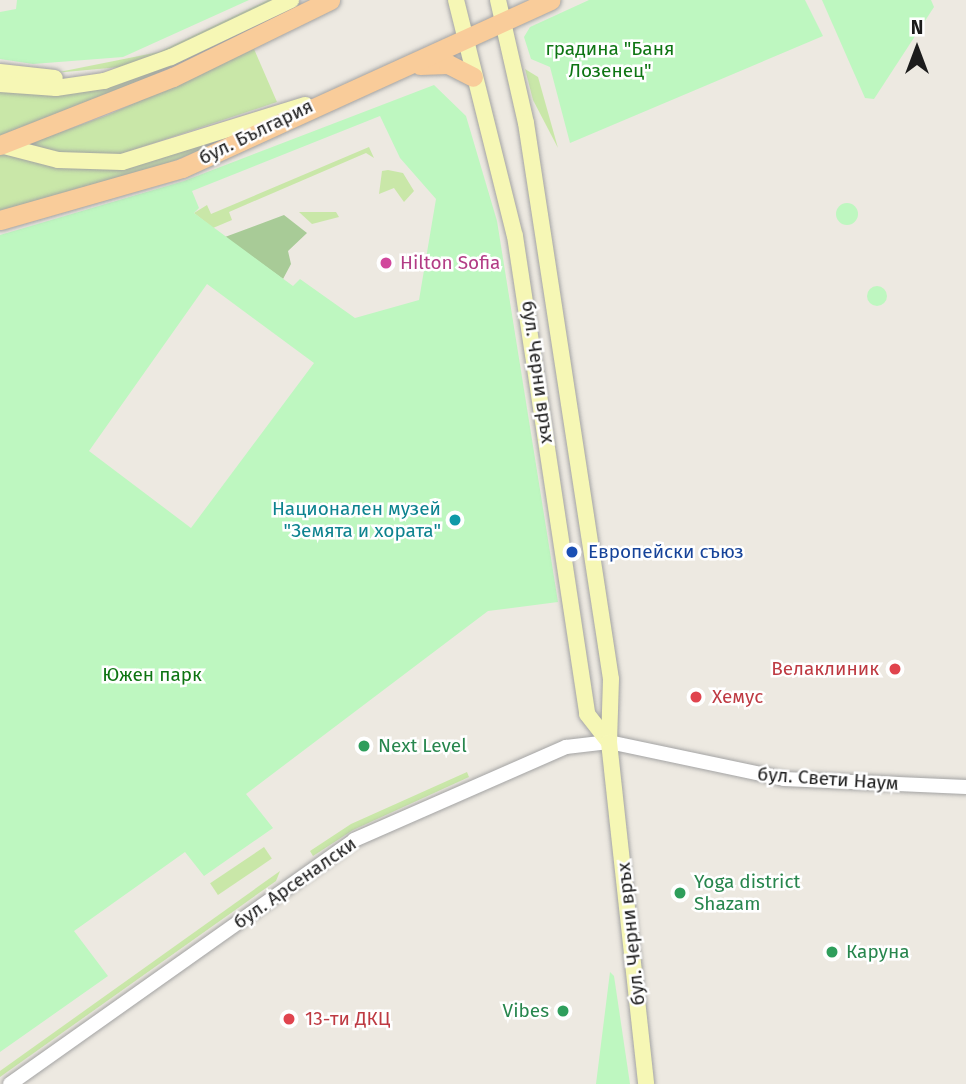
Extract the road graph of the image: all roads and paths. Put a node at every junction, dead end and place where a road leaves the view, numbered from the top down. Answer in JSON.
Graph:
{"nodes":[{"id":1,"x":291,"y":0,"type":"edge"},
{"id":2,"x":330,"y":0,"type":"edge"},
{"id":3,"x":456,"y":0,"type":"edge"},
{"id":4,"x":498,"y":0,"type":"edge"},
{"id":5,"x":551,"y":0,"type":"edge"},
{"id":6,"x":503,"y":21,"type":"junction"},
{"id":7,"x":463,"y":38,"type":"junction"},
{"id":8,"x":405,"y":67,"type":"junction"},
{"id":9,"x":138,"y":70,"type":"junction"},
{"id":10,"x":0,"y":72,"type":"edge"},
{"id":11,"x":473,"y":76,"type":"junction"},
{"id":12,"x":0,"y":84,"type":"edge"},
{"id":13,"x":321,"y":101,"type":"junction"},
{"id":14,"x":0,"y":145,"type":"edge"},
{"id":15,"x":0,"y":220,"type":"edge"},
{"id":16,"x":609,"y":742,"type":"junction"},
{"id":17,"x":966,"y":787,"type":"edge"},
{"id":18,"x":10,"y":1084,"type":"edge"},
{"id":19,"x":646,"y":1084,"type":"edge"}],
"edges":[{"from":1,"to":9,"type":"main road"},
{"from":2,"to":14,"type":"main road"},
{"from":3,"to":7,"type":"main road","name":"бул. Черни връх"},
{"from":4,"to":6,"type":"main road","name":"бул. Черни връх"},
{"from":5,"to":6,"type":"main road","name":"бул. България"},
{"from":6,"to":7,"type":"main road","name":"бул. България"},
{"from":6,"to":16,"type":"main road","name":"бул. Черни връх"},
{"from":7,"to":8,"type":"main road","name":"бул. България"},
{"from":7,"to":11,"type":"main road","name":"бул. Черни връх"},
{"from":8,"to":11,"type":"main road"},
{"from":8,"to":13,"type":"main road","name":"бул. България"},
{"from":9,"to":10,"type":"main road"},
{"from":9,"to":12,"type":"main road"},
{"from":11,"to":16,"type":"main road","name":"бул. Черни връх"},
{"from":13,"to":14,"type":"main road"},
{"from":13,"to":15,"type":"main road","name":"бул. България"},
{"from":16,"to":17,"type":"street","name":"бул. Свети Наум"},
{"from":16,"to":18,"type":"street","name":"бул. Арсеналски"},
{"from":16,"to":19,"type":"main road","name":"бул. Черни връх"}]}
